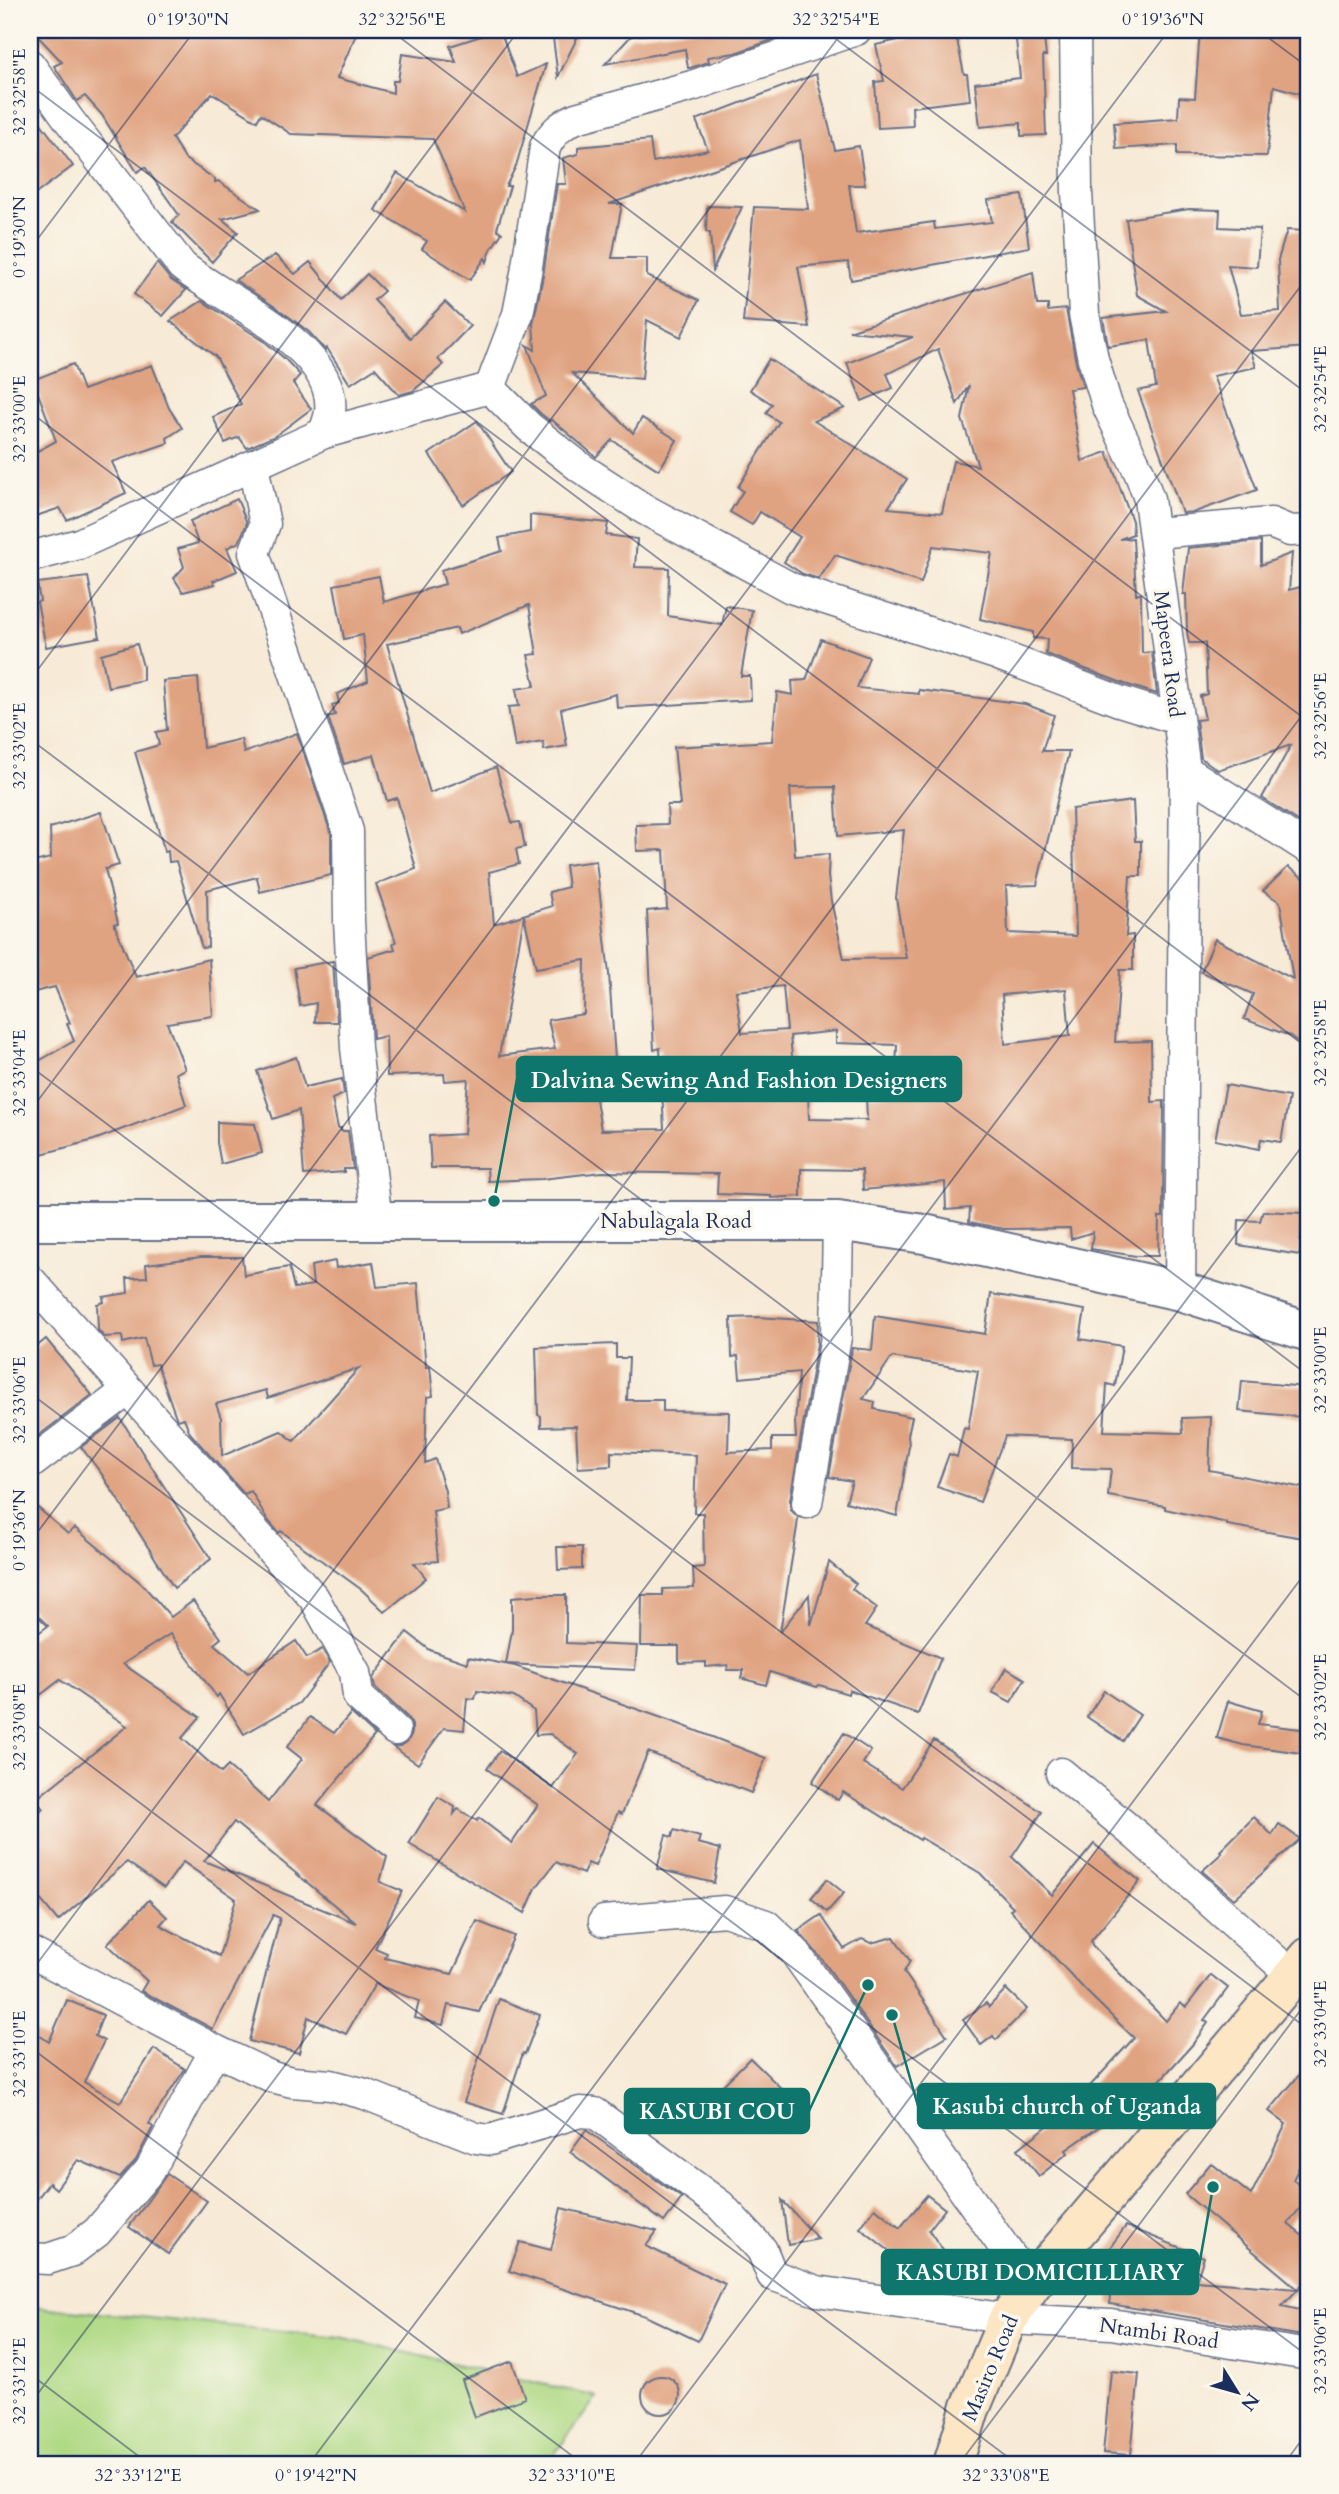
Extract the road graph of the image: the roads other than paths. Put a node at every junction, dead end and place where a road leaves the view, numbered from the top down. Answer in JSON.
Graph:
{"nodes":[{"id":1,"x":856,"y":30,"type":"edge"},
{"id":2,"x":1074,"y":30,"type":"edge"},
{"id":3,"x":30,"y":65,"type":"edge"},
{"id":4,"x":490,"y":388,"type":"junction"},
{"id":5,"x":324,"y":433,"type":"junction"},
{"id":6,"x":253,"y":467,"type":"junction"},
{"id":7,"x":1309,"y":530,"type":"edge"},
{"id":8,"x":1155,"y":533,"type":"junction"},
{"id":9,"x":30,"y":556,"type":"edge"},
{"id":10,"x":1177,"y":719,"type":"junction"},
{"id":11,"x":1185,"y":770,"type":"junction"},
{"id":12,"x":1309,"y":849,"type":"edge"},
{"id":13,"x":30,"y":1221,"type":"edge"},
{"id":14,"x":838,"y":1221,"type":"junction"},
{"id":15,"x":377,"y":1222,"type":"junction"},
{"id":16,"x":30,"y":1280,"type":"edge"},
{"id":17,"x":1180,"y":1291,"type":"junction"},
{"id":18,"x":1309,"y":1332,"type":"edge"},
{"id":19,"x":128,"y":1390,"type":"junction"},
{"id":20,"x":30,"y":1464,"type":"edge"},
{"id":21,"x":807,"y":1503,"type":"dead end"},
{"id":22,"x":395,"y":1730,"type":"dead end"},
{"id":23,"x":1061,"y":1773,"type":"dead end"},
{"id":24,"x":604,"y":1921,"type":"dead end"},
{"id":25,"x":30,"y":1952,"type":"edge"},
{"id":26,"x":1301,"y":1966,"type":"edge"},
{"id":27,"x":215,"y":2050,"type":"junction"},
{"id":28,"x":30,"y":2258,"type":"edge"},
{"id":29,"x":1031,"y":2285,"type":"junction"},
{"id":30,"x":1008,"y":2319,"type":"junction"},
{"id":31,"x":1309,"y":2355,"type":"edge"},
{"id":32,"x":953,"y":2464,"type":"edge"}],
"edges":[{"from":1,"to":4,"type":"street"},
{"from":2,"to":8,"type":"street","name":"Mapeera Road"},
{"from":3,"to":5,"type":"street"},
{"from":4,"to":5,"type":"street"},
{"from":4,"to":10,"type":"street"},
{"from":5,"to":6,"type":"street"},
{"from":6,"to":9,"type":"street"},
{"from":6,"to":15,"type":"street"},
{"from":7,"to":8,"type":"street"},
{"from":8,"to":10,"type":"street","name":"Mapeera Road"},
{"from":10,"to":11,"type":"street","name":"Mapeera Road"},
{"from":11,"to":12,"type":"street"},
{"from":11,"to":17,"type":"street","name":"Mapeera Road"},
{"from":13,"to":15,"type":"street","name":"Nabulagala Road"},
{"from":14,"to":15,"type":"street","name":"Nabulagala Road"},
{"from":14,"to":17,"type":"street","name":"Nabulagala Road"},
{"from":14,"to":21,"type":"street"},
{"from":16,"to":19,"type":"street"},
{"from":17,"to":18,"type":"street","name":"Nabulagala Road"},
{"from":19,"to":20,"type":"street"},
{"from":19,"to":22,"type":"street"},
{"from":23,"to":26,"type":"street"},
{"from":24,"to":29,"type":"street"},
{"from":25,"to":27,"type":"street","name":"Ntambi Road"},
{"from":26,"to":29,"type":"main road","name":"Masiro Road"},
{"from":27,"to":28,"type":"street"},
{"from":27,"to":30,"type":"street","name":"Ntambi Road"},
{"from":29,"to":30,"type":"main road","name":"Masiro Road"},
{"from":30,"to":31,"type":"street","name":"Ntambi Road"},
{"from":30,"to":32,"type":"main road","name":"Masiro Road"}]}
